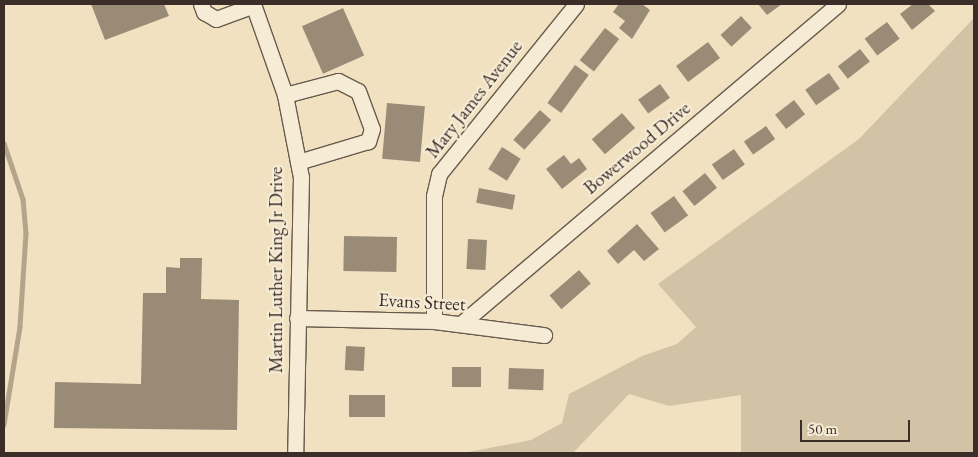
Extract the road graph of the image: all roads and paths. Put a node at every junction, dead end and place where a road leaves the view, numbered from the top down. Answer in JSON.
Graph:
{"nodes":[{"id":1,"x":201,"y":4,"type":"edge"},
{"id":2,"x":253,"y":4,"type":"edge"},
{"id":3,"x":576,"y":4,"type":"edge"},
{"id":4,"x":838,"y":4,"type":"edge"},
{"id":5,"x":285,"y":95,"type":"junction"},
{"id":6,"x":298,"y":162,"type":"junction"},
{"id":7,"x":297,"y":318,"type":"junction"},
{"id":8,"x":434,"y":321,"type":"junction"},
{"id":9,"x":462,"y":323,"type":"junction"},
{"id":10,"x":544,"y":335,"type":"dead end"},
{"id":11,"x":295,"y":453,"type":"edge"}],
"edges":[{"from":1,"to":2,"type":"street"},
{"from":2,"to":5,"type":"street","name":"Martin Luther King Jr Drive"},
{"from":3,"to":8,"type":"street","name":"Mary James Avenue"},
{"from":4,"to":9,"type":"street","name":"Bowerwood Drive"},
{"from":5,"to":6,"type":"street","name":"Martin Luther King Jr Drive"},
{"from":5,"to":6,"type":"street"},
{"from":6,"to":7,"type":"street","name":"Martin Luther King Jr Drive"},
{"from":7,"to":8,"type":"street","name":"Evans Street"},
{"from":7,"to":11,"type":"street","name":"Martin Luther King Jr Drive"},
{"from":8,"to":9,"type":"street","name":"Evans Street"},
{"from":9,"to":10,"type":"street","name":"Evans Street"}]}
